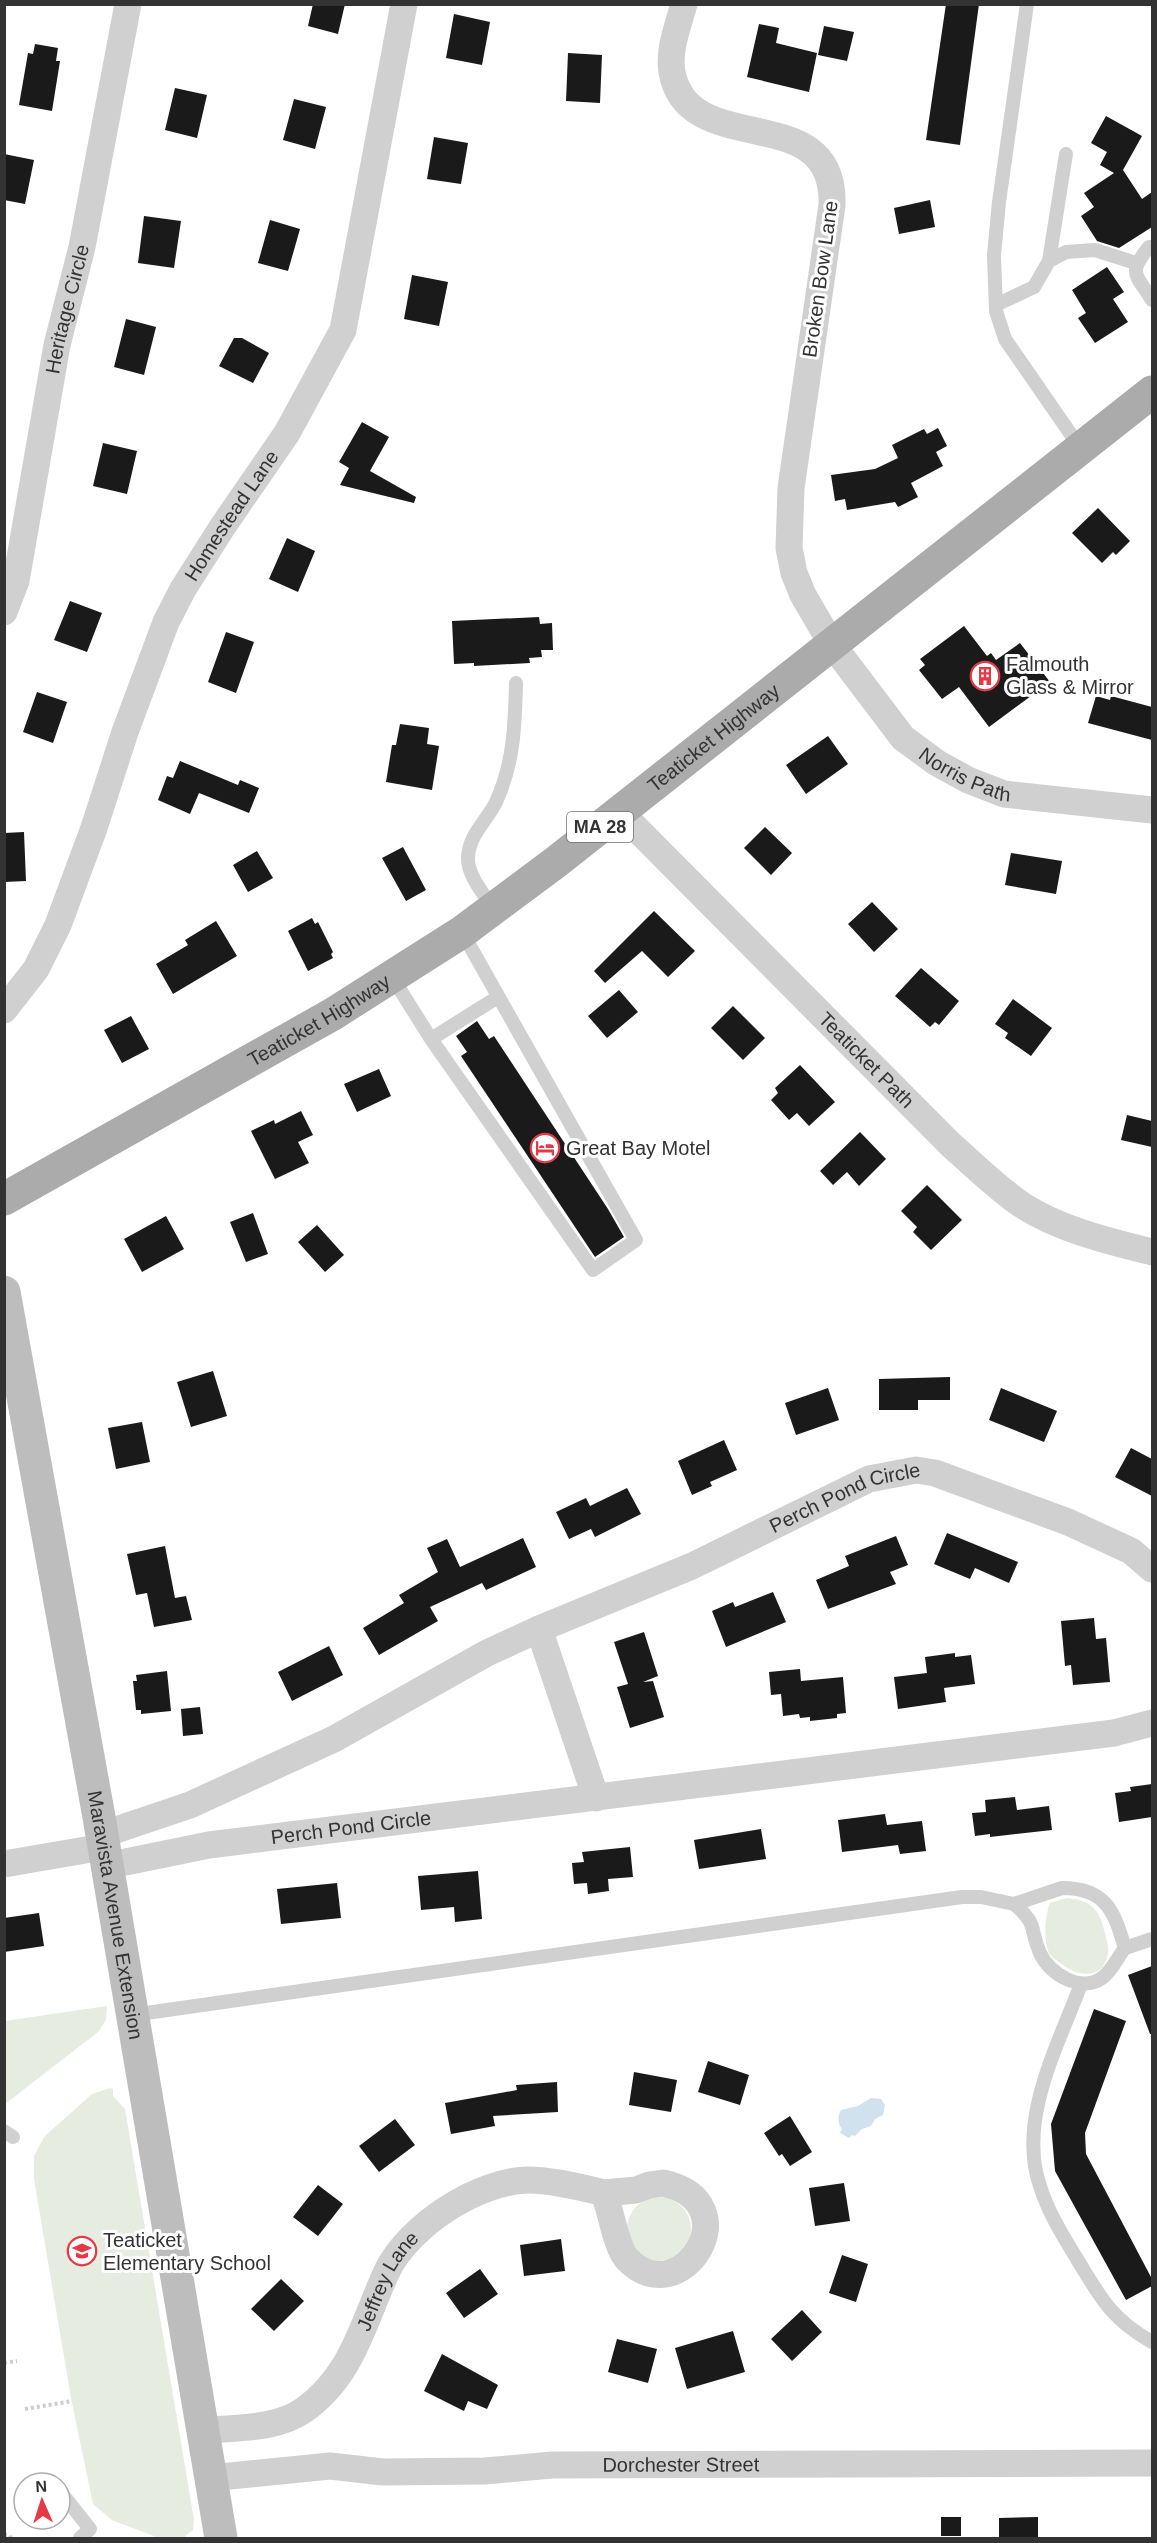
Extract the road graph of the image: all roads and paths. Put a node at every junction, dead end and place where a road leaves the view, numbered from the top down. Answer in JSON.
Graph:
{"nodes":[{"id":1,"x":128,"y":4,"type":"edge"},
{"id":2,"x":404,"y":4,"type":"edge"},
{"id":3,"x":684,"y":4,"type":"edge"},
{"id":4,"x":1027,"y":4,"type":"edge"},
{"id":5,"x":1066,"y":154,"type":"dead end"},
{"id":6,"x":1152,"y":247,"type":"edge"},
{"id":7,"x":1049,"y":261,"type":"junction"},
{"id":8,"x":1136,"y":263,"type":"junction"},
{"id":9,"x":1152,"y":300,"type":"edge"},
{"id":10,"x":996,"y":305,"type":"junction"},
{"id":11,"x":1152,"y":392,"type":"edge"},
{"id":12,"x":1082,"y":449,"type":"junction"},
{"id":13,"x":4,"y":612,"type":"edge"},
{"id":14,"x":831,"y":643,"type":"junction"},
{"id":15,"x":516,"y":683,"type":"dead end"},
{"id":16,"x":1152,"y":810,"type":"edge"},
{"id":17,"x":619,"y":811,"type":"junction"},
{"id":18,"x":494,"y":908,"type":"junction"},
{"id":19,"x":462,"y":932,"type":"junction"},
{"id":20,"x":392,"y":977,"type":"junction"},
{"id":21,"x":498,"y":997,"type":"junction"},
{"id":22,"x":4,"y":1011,"type":"edge"},
{"id":23,"x":431,"y":1039,"type":"junction"},
{"id":24,"x":4,"y":1199,"type":"edge"},
{"id":25,"x":1152,"y":1252,"type":"edge"},
{"id":26,"x":4,"y":1292,"type":"edge"},
{"id":27,"x":1152,"y":1569,"type":"edge"},
{"id":28,"x":539,"y":1629,"type":"junction"},
{"id":29,"x":1152,"y":1723,"type":"edge"},
{"id":30,"x":596,"y":1798,"type":"junction"},
{"id":31,"x":103,"y":1849,"type":"junction"},
{"id":32,"x":4,"y":1864,"type":"edge"},
{"id":33,"x":1014,"y":1904,"type":"junction"},
{"id":34,"x":1152,"y":1939,"type":"edge"},
{"id":35,"x":1125,"y":1948,"type":"junction"},
{"id":36,"x":1081,"y":1984,"type":"junction"},
{"id":37,"x":132,"y":2014,"type":"junction"},
{"id":38,"x":604,"y":2193,"type":"dead end"},
{"id":39,"x":1152,"y":2342,"type":"edge"},
{"id":40,"x":17,"y":2361,"type":"dead end"},
{"id":41,"x":4,"y":2363,"type":"edge"},
{"id":42,"x":72,"y":2401,"type":"dead end"},
{"id":43,"x":25,"y":2409,"type":"dead end"},
{"id":44,"x":202,"y":2431,"type":"junction"},
{"id":45,"x":1152,"y":2463,"type":"edge"},
{"id":46,"x":210,"y":2478,"type":"junction"},
{"id":47,"x":72,"y":2512,"type":"edge"},
{"id":48,"x":85,"y":2534,"type":"edge"},
{"id":49,"x":4,"y":2535,"type":"edge"},
{"id":50,"x":11,"y":2538,"type":"edge"},
{"id":51,"x":221,"y":2538,"type":"edge"}],
"edges":[{"from":1,"to":13,"type":"street","name":"Heritage Circle"},
{"from":2,"to":22,"type":"street","name":"Homestead Lane"},
{"from":3,"to":14,"type":"street","name":"Broken Bow Lane"},
{"from":4,"to":10,"type":"lane"},
{"from":5,"to":7,"type":"lane"},
{"from":6,"to":8,"type":"lane"},
{"from":7,"to":8,"type":"lane"},
{"from":7,"to":10,"type":"lane"},
{"from":8,"to":9,"type":"lane"},
{"from":10,"to":12,"type":"lane"},
{"from":11,"to":12,"type":"main road","name":"Teaticket Highway","number":"MA 28"},
{"from":12,"to":14,"type":"main road","name":"Teaticket Highway","number":"MA 28"},
{"from":14,"to":16,"type":"street","name":"Norris Path"},
{"from":14,"to":17,"type":"main road","name":"Teaticket Highway","number":"MA 28"},
{"from":15,"to":18,"type":"lane"},
{"from":17,"to":18,"type":"main road","name":"Teaticket Highway","number":"MA 28"},
{"from":17,"to":25,"type":"street","name":"Teaticket Path"},
{"from":18,"to":19,"type":"main road","name":"Teaticket Highway","number":"MA 28"},
{"from":19,"to":20,"type":"main road","name":"Teaticket Highway","number":"MA 28"},
{"from":19,"to":21,"type":"lane"},
{"from":20,"to":23,"type":"lane"},
{"from":20,"to":24,"type":"main road","name":"Teaticket Highway","number":"MA 28"},
{"from":21,"to":23,"type":"lane"},
{"from":21,"to":23,"type":"lane"},
{"from":26,"to":31,"type":"main road","name":"Maravista Avenue Extension"},
{"from":27,"to":28,"type":"street","name":"Perch Pond Circle"},
{"from":28,"to":30,"type":"street"},
{"from":28,"to":31,"type":"street","name":"Perch Pond Circle"},
{"from":29,"to":30,"type":"street","name":"Perch Pond Circle"},
{"from":30,"to":31,"type":"street","name":"Perch Pond Circle"},
{"from":31,"to":32,"type":"street"},
{"from":31,"to":37,"type":"main road","name":"Maravista Avenue Extension"},
{"from":33,"to":35,"type":"lane"},
{"from":33,"to":36,"type":"lane"},
{"from":33,"to":37,"type":"lane"},
{"from":34,"to":35,"type":"lane"},
{"from":35,"to":36,"type":"lane"},
{"from":36,"to":39,"type":"lane"},
{"from":37,"to":44,"type":"main road","name":"Maravista Avenue Extension"},
{"from":38,"to":44,"type":"street","name":"Jeffrey Lane"},
{"from":40,"to":41,"type":"path"},
{"from":42,"to":43,"type":"path"},
{"from":44,"to":46,"type":"main road","name":"Maravista Avenue Extension"},
{"from":45,"to":46,"type":"street","name":"Dorchester Street"},
{"from":46,"to":51,"type":"main road","name":"Maravista Avenue Extension"},
{"from":47,"to":48,"type":"lane"},
{"from":49,"to":50,"type":"path"}]}
